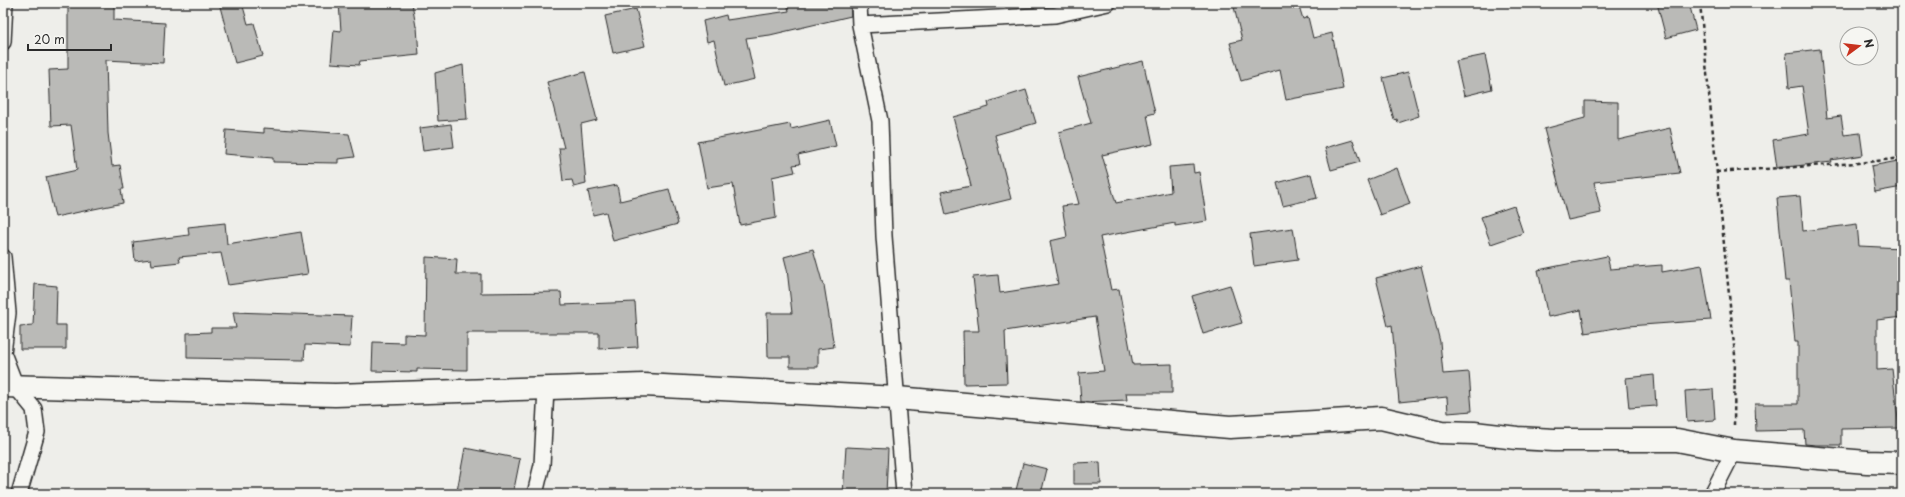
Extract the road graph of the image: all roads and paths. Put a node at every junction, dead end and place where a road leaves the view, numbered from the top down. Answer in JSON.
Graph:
{"nodes":[{"id":1,"x":5,"y":3,"type":"edge"},
{"id":2,"x":859,"y":3,"type":"edge"},
{"id":3,"x":1108,"y":3,"type":"edge"},
{"id":4,"x":1700,"y":3,"type":"edge"},
{"id":5,"x":860,"y":25,"type":"junction"},
{"id":6,"x":3,"y":42,"type":"edge"},
{"id":7,"x":1902,"y":158,"type":"edge"},
{"id":8,"x":1716,"y":172,"type":"junction"},
{"id":9,"x":3,"y":257,"type":"edge"},
{"id":10,"x":10,"y":387,"type":"edge"},
{"id":11,"x":546,"y":389,"type":"junction"},
{"id":12,"x":897,"y":398,"type":"junction"},
{"id":13,"x":1734,"y":451,"type":"junction"},
{"id":14,"x":1902,"y":463,"type":"edge"},
{"id":15,"x":19,"y":494,"type":"edge"},
{"id":16,"x":535,"y":494,"type":"edge"},
{"id":17,"x":904,"y":494,"type":"edge"},
{"id":18,"x":1712,"y":494,"type":"edge"}],
"edges":[{"from":1,"to":6,"type":"lane"},
{"from":2,"to":5,"type":"lane"},
{"from":3,"to":5,"type":"lane"},
{"from":4,"to":8,"type":"path"},
{"from":5,"to":12,"type":"lane"},
{"from":7,"to":8,"type":"path"},
{"from":8,"to":13,"type":"path"},
{"from":9,"to":10,"type":"lane"},
{"from":10,"to":11,"type":"street"},
{"from":10,"to":15,"type":"lane"},
{"from":11,"to":12,"type":"street"},
{"from":11,"to":16,"type":"lane"},
{"from":12,"to":13,"type":"street"},
{"from":12,"to":17,"type":"lane"},
{"from":13,"to":14,"type":"street"},
{"from":13,"to":18,"type":"lane"}]}
